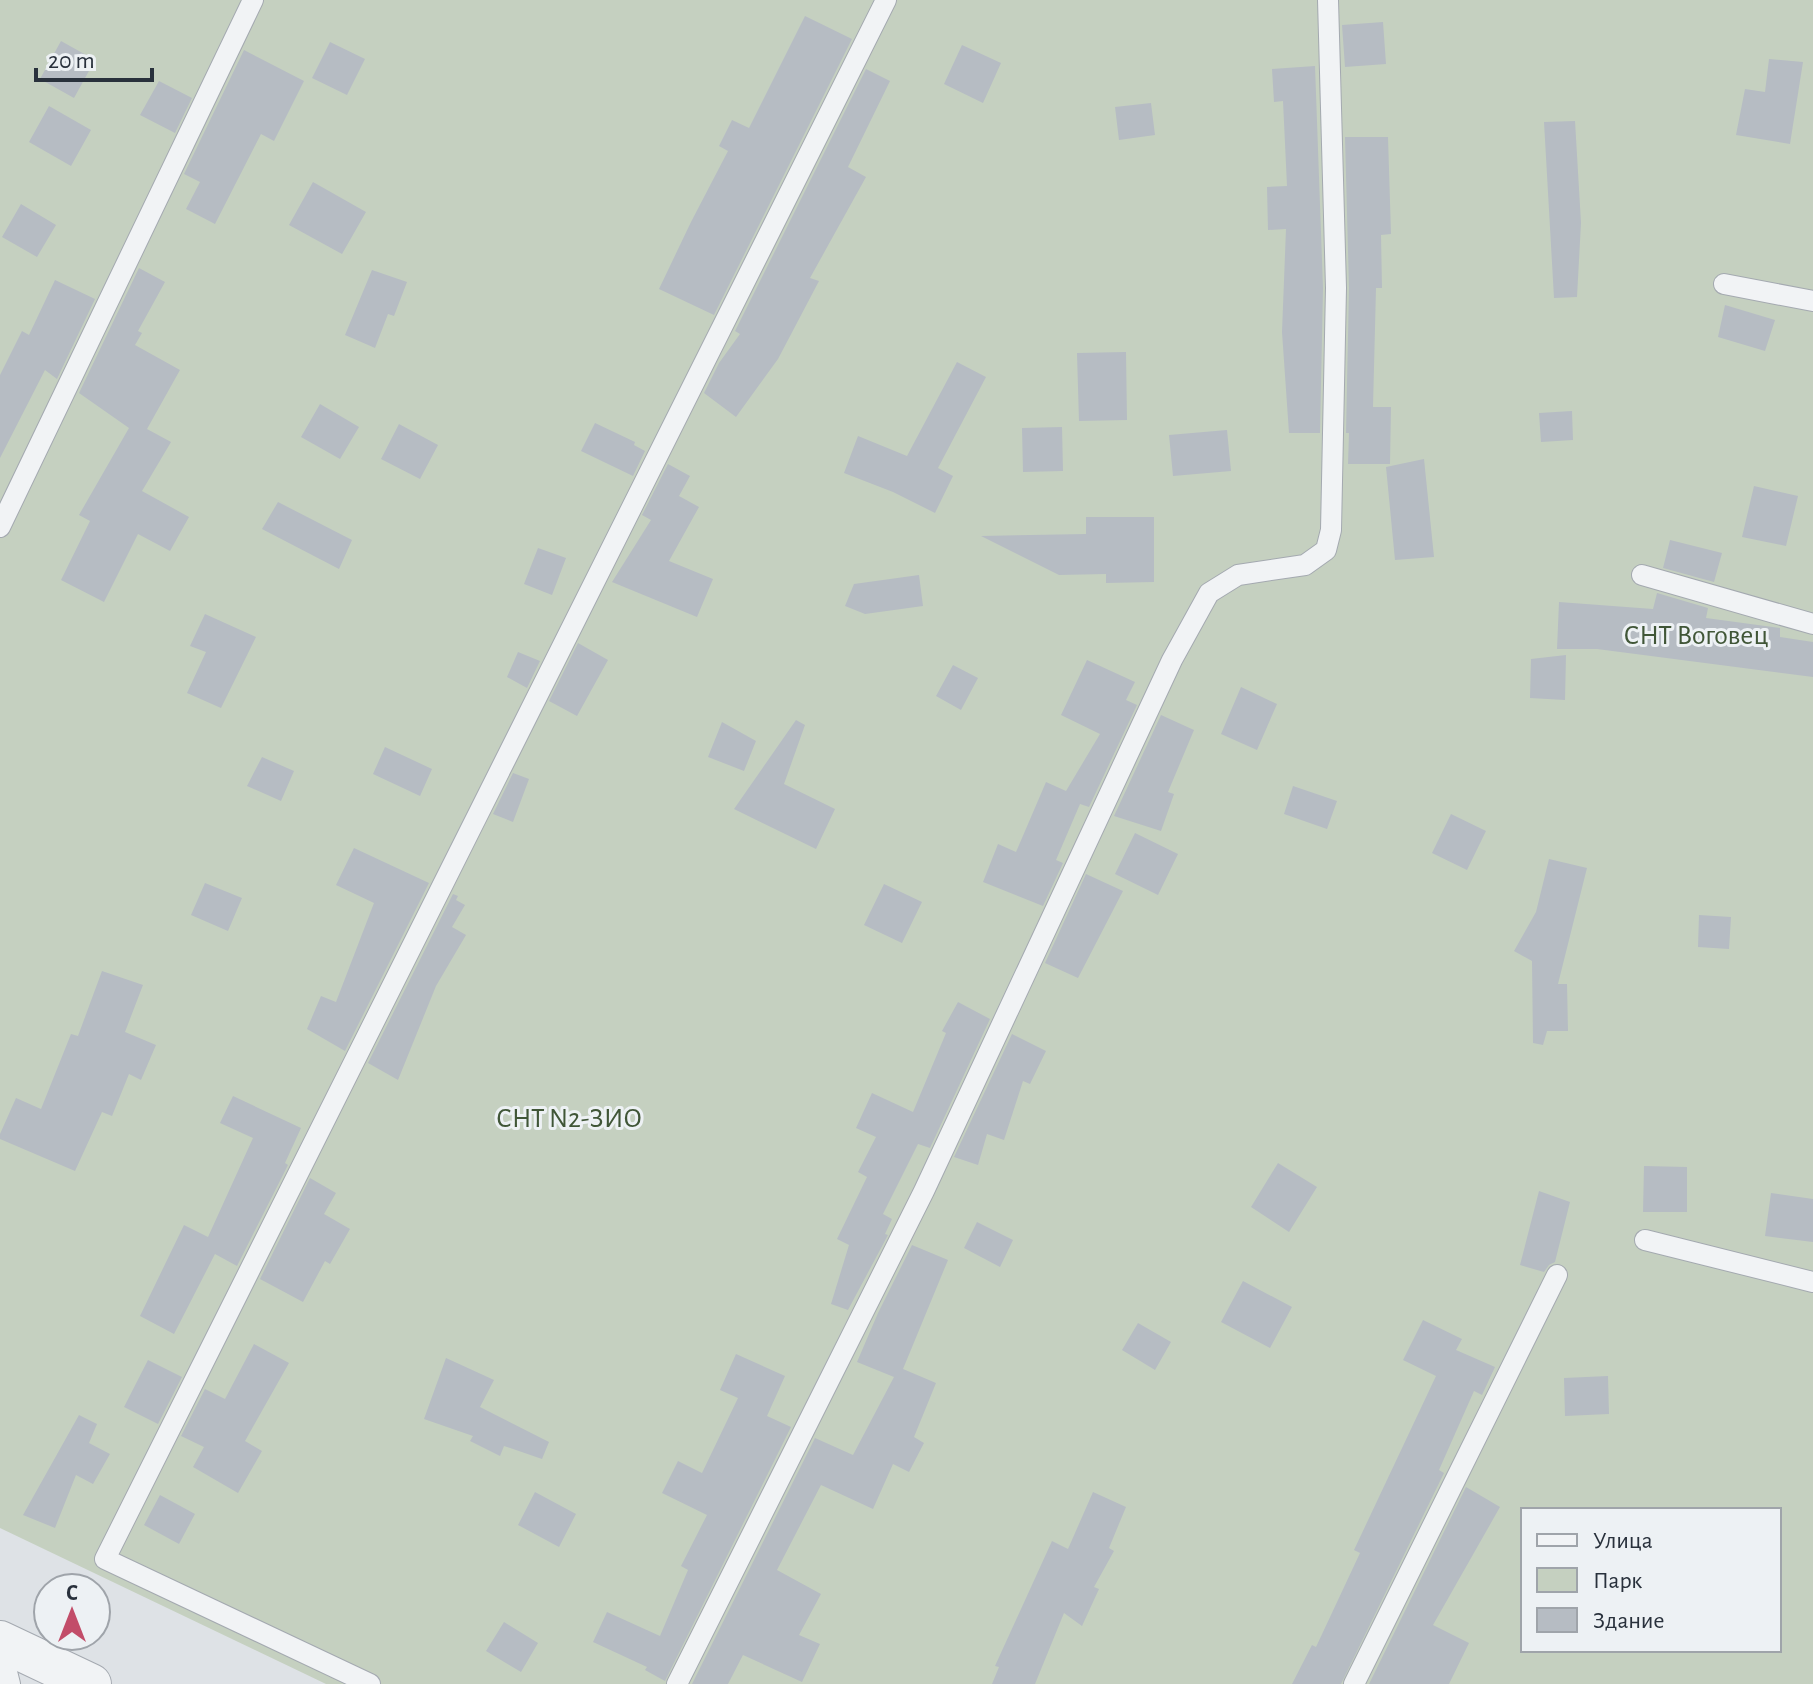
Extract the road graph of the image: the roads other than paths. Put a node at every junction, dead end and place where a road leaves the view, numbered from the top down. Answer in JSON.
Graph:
{"nodes":[{"id":1,"x":253,"y":0,"type":"edge"},
{"id":2,"x":886,"y":0,"type":"edge"},
{"id":3,"x":1328,"y":0,"type":"edge"},
{"id":4,"x":1724,"y":284,"type":"dead end"},
{"id":5,"x":1813,"y":301,"type":"edge"},
{"id":6,"x":0,"y":527,"type":"edge"},
{"id":7,"x":1642,"y":575,"type":"dead end"},
{"id":8,"x":1813,"y":624,"type":"edge"},
{"id":9,"x":1645,"y":1240,"type":"dead end"},
{"id":10,"x":1557,"y":1275,"type":"dead end"},
{"id":11,"x":1813,"y":1282,"type":"edge"},
{"id":12,"x":0,"y":1642,"type":"edge"},
{"id":13,"x":10,"y":1684,"type":"edge"},
{"id":14,"x":91,"y":1684,"type":"edge"},
{"id":15,"x":370,"y":1684,"type":"edge"},
{"id":16,"x":677,"y":1684,"type":"edge"},
{"id":17,"x":1354,"y":1684,"type":"edge"}],
"edges":[{"from":1,"to":6,"type":"lane"},
{"from":2,"to":15,"type":"lane"},
{"from":3,"to":16,"type":"lane"},
{"from":4,"to":5,"type":"lane"},
{"from":7,"to":8,"type":"lane"},
{"from":9,"to":11,"type":"lane"},
{"from":10,"to":17,"type":"lane"},
{"from":12,"to":13,"type":"lane"},
{"from":12,"to":14,"type":"street"}]}
